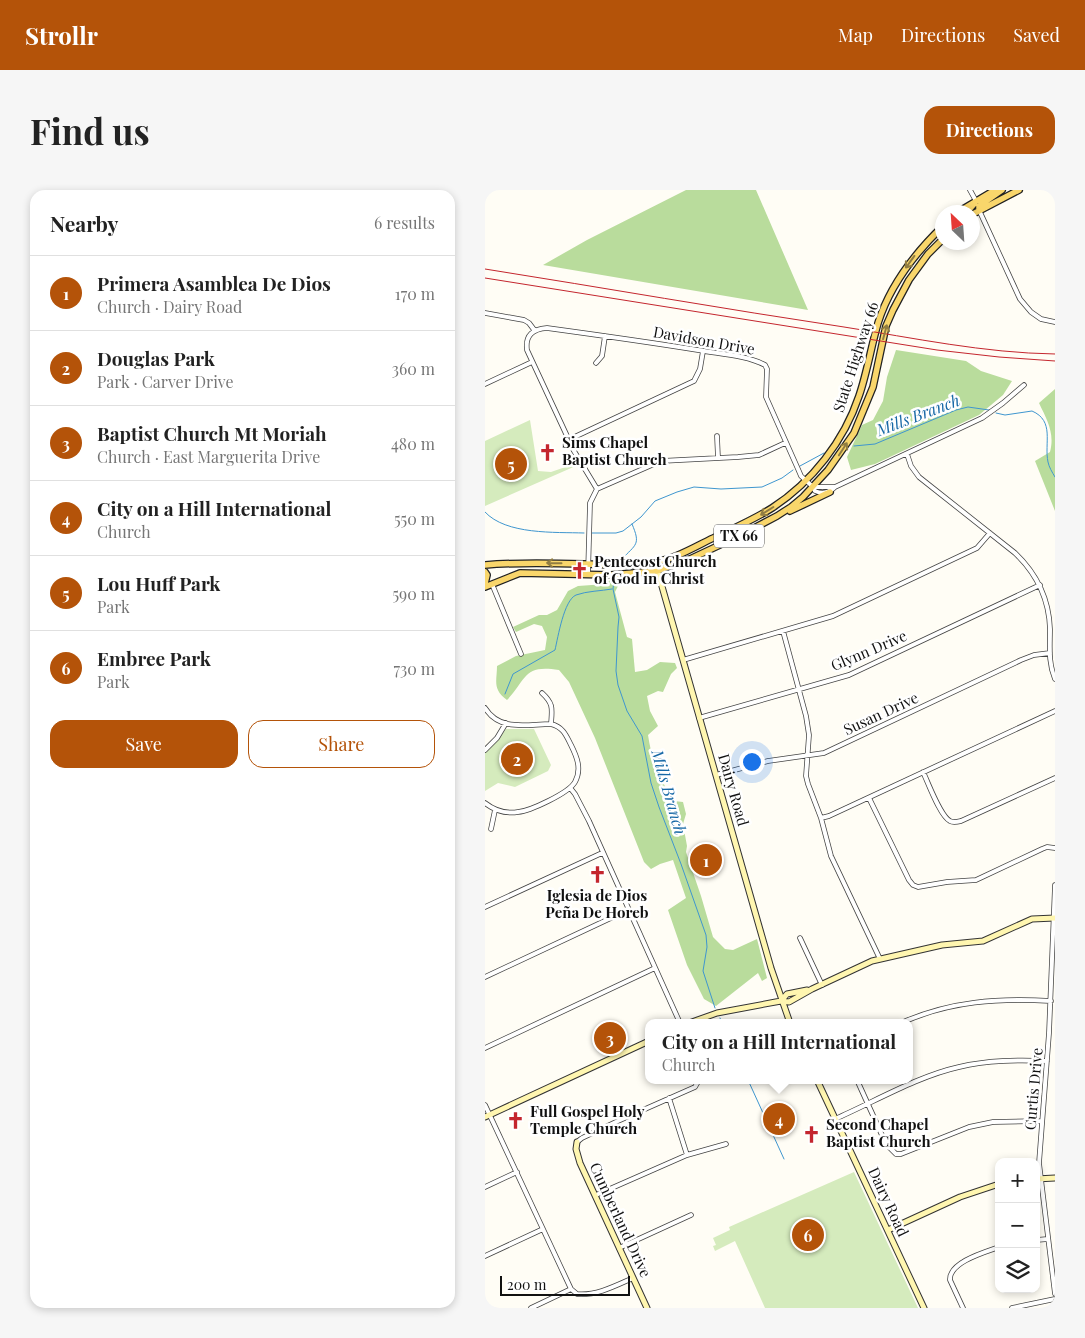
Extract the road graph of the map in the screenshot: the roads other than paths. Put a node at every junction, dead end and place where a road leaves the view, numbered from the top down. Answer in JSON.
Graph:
{"nodes":[{"id":1,"x":970,"y":190,"type":"edge"},
{"id":2,"x":995,"y":190,"type":"edge"},
{"id":3,"x":1002,"y":190,"type":"edge"},
{"id":4,"x":1019,"y":190,"type":"edge"},
{"id":5,"x":975,"y":201,"type":"junction"},
{"id":6,"x":969,"y":205,"type":"edge"},
{"id":7,"x":973,"y":205,"type":"edge"},
{"id":8,"x":980,"y":205,"type":"edge"},
{"id":9,"x":980,"y":210,"type":"edge"},
{"id":10,"x":980,"y":212,"type":"edge"},
{"id":11,"x":935,"y":235,"type":"edge"},
{"id":12,"x":935,"y":248,"type":"edge"},
{"id":13,"x":485,"y":313,"type":"edge"},
{"id":14,"x":1055,"y":322,"type":"edge"},
{"id":15,"x":535,"y":331,"type":"junction"},
{"id":16,"x":605,"y":336,"type":"junction"},
{"id":17,"x":703,"y":351,"type":"junction"},
{"id":18,"x":532,"y":362,"type":"junction"},
{"id":19,"x":596,"y":363,"type":"dead end"},
{"id":20,"x":485,"y":384,"type":"edge"},
{"id":21,"x":1024,"y":385,"type":"dead end"},
{"id":22,"x":717,"y":436,"type":"dead end"},
{"id":23,"x":568,"y":440,"type":"junction"},
{"id":24,"x":785,"y":443,"type":"junction"},
{"id":25,"x":907,"y":454,"type":"junction"},
{"id":26,"x":718,"y":458,"type":"junction"},
{"id":27,"x":805,"y":481,"type":"junction"},
{"id":28,"x":813,"y":487,"type":"junction"},
{"id":29,"x":597,"y":489,"type":"junction"},
{"id":30,"x":832,"y":489,"type":"junction"},
{"id":31,"x":767,"y":522,"type":"junction"},
{"id":32,"x":990,"y":533,"type":"junction"},
{"id":33,"x":655,"y":562,"type":"junction"},
{"id":34,"x":588,"y":564,"type":"junction"},
{"id":35,"x":485,"y":565,"type":"edge"},
{"id":36,"x":657,"y":571,"type":"junction"},
{"id":37,"x":485,"y":572,"type":"edge"},
{"id":38,"x":588,"y":574,"type":"junction"},
{"id":39,"x":488,"y":584,"type":"edge"},
{"id":40,"x":1040,"y":585,"type":"junction"},
{"id":41,"x":485,"y":587,"type":"edge"},
{"id":42,"x":783,"y":632,"type":"junction"},
{"id":43,"x":1050,"y":653,"type":"junction"},
{"id":44,"x":521,"y":654,"type":"dead end"},
{"id":45,"x":683,"y":660,"type":"junction"},
{"id":46,"x":1055,"y":679,"type":"edge"},
{"id":47,"x":799,"y":690,"type":"junction"},
{"id":48,"x":542,"y":693,"type":"dead end"},
{"id":49,"x":485,"y":708,"type":"edge"},
{"id":50,"x":1055,"y":711,"type":"edge"},
{"id":51,"x":699,"y":718,"type":"junction"},
{"id":52,"x":505,"y":723,"type":"junction"},
{"id":53,"x":551,"y":724,"type":"junction"},
{"id":54,"x":485,"y":750,"type":"edge"},
{"id":55,"x":807,"y":756,"type":"junction"},
{"id":56,"x":923,"y":772,"type":"junction"},
{"id":57,"x":716,"y":775,"type":"junction"},
{"id":58,"x":1055,"y":778,"type":"edge"},
{"id":59,"x":571,"y":788,"type":"junction"},
{"id":60,"x":869,"y":798,"type":"junction"},
{"id":61,"x":485,"y":802,"type":"edge"},
{"id":62,"x":495,"y":810,"type":"junction"},
{"id":63,"x":821,"y":818,"type":"junction"},
{"id":64,"x":491,"y":829,"type":"dead end"},
{"id":65,"x":1055,"y":848,"type":"edge"},
{"id":66,"x":602,"y":852,"type":"junction"},
{"id":67,"x":1055,"y":885,"type":"edge"},
{"id":68,"x":485,"y":907,"type":"edge"},
{"id":69,"x":628,"y":910,"type":"junction"},
{"id":70,"x":1054,"y":918,"type":"edge"},
{"id":71,"x":800,"y":938,"type":"dead end"},
{"id":72,"x":880,"y":960,"type":"junction"},
{"id":73,"x":655,"y":968,"type":"junction"},
{"id":74,"x":485,"y":977,"type":"edge"},
{"id":75,"x":822,"y":985,"type":"junction"},
{"id":76,"x":781,"y":1001,"type":"junction"},
{"id":77,"x":1051,"y":1001,"type":"junction"},
{"id":78,"x":678,"y":1019,"type":"edge"},
{"id":79,"x":700,"y":1019,"type":"edge"},
{"id":80,"x":788,"y":1019,"type":"edge"},
{"id":81,"x":913,"y":1019,"type":"edge"},
{"id":82,"x":645,"y":1043,"type":"edge"},
{"id":83,"x":485,"y":1048,"type":"edge"},
{"id":84,"x":1047,"y":1061,"type":"junction"},
{"id":85,"x":913,"y":1083,"type":"edge"},
{"id":86,"x":697,"y":1084,"type":"edge"},
{"id":87,"x":819,"y":1084,"type":"edge"},
{"id":88,"x":859,"y":1084,"type":"edge"},
{"id":89,"x":912,"y":1084,"type":"edge"},
{"id":90,"x":669,"y":1098,"type":"junction"},
{"id":91,"x":485,"y":1105,"type":"edge"},
{"id":92,"x":868,"y":1105,"type":"junction"},
{"id":93,"x":487,"y":1116,"type":"edge"},
{"id":94,"x":835,"y":1119,"type":"junction"},
{"id":95,"x":1042,"y":1121,"type":"junction"},
{"id":96,"x":577,"y":1142,"type":"joint"},
{"id":97,"x":726,"y":1144,"type":"dead end"},
{"id":98,"x":687,"y":1155,"type":"junction"},
{"id":99,"x":1039,"y":1158,"type":"edge"},
{"id":100,"x":517,"y":1172,"type":"junction"},
{"id":101,"x":1055,"y":1178,"type":"edge"},
{"id":102,"x":1040,"y":1179,"type":"edge"},
{"id":103,"x":995,"y":1185,"type":"edge"},
{"id":104,"x":1040,"y":1186,"type":"edge"},
{"id":105,"x":485,"y":1187,"type":"edge"},
{"id":106,"x":596,"y":1195,"type":"junction"},
{"id":107,"x":691,"y":1215,"type":"dead end"},
{"id":108,"x":543,"y":1229,"type":"junction"},
{"id":109,"x":888,"y":1230,"type":"junction"},
{"id":110,"x":1048,"y":1239,"type":"junction"},
{"id":111,"x":1040,"y":1240,"type":"edge"},
{"id":112,"x":619,"y":1248,"type":"junction"},
{"id":113,"x":997,"y":1248,"type":"edge"},
{"id":114,"x":485,"y":1256,"type":"edge"},
{"id":115,"x":633,"y":1278,"type":"junction"},
{"id":116,"x":571,"y":1289,"type":"junction"},
{"id":117,"x":1055,"y":1294,"type":"edge"},
{"id":118,"x":1055,"y":1299,"type":"edge"},
{"id":119,"x":531,"y":1308,"type":"edge"},
{"id":120,"x":647,"y":1308,"type":"edge"},
{"id":121,"x":923,"y":1308,"type":"edge"},
{"id":122,"x":963,"y":1308,"type":"edge"},
{"id":123,"x":1012,"y":1308,"type":"edge"}],
"edges":[{"from":1,"to":5,"type":"street"},
{"from":2,"to":5,"type":"main road"},
{"from":3,"to":8,"type":"main road"},
{"from":4,"to":9,"type":"main road"},
{"from":5,"to":6,"type":"main road"},
{"from":5,"to":7,"type":"main road"},
{"from":10,"to":14,"type":"street"},
{"from":11,"to":27,"type":"main road","name":"State Highway 66","number":"TX 66","one_way":true},
{"from":28,"to":12,"type":"main road","name":"State Highway 66","number":"TX 66","one_way":true},
{"from":13,"to":15,"type":"street"},
{"from":15,"to":16,"type":"street","name":"Davidson Drive"},
{"from":15,"to":18,"type":"street"},
{"from":16,"to":17,"type":"street","name":"Davidson Drive"},
{"from":16,"to":19,"type":"street"},
{"from":17,"to":23,"type":"street"},
{"from":17,"to":24,"type":"street","name":"Davidson Drive"},
{"from":18,"to":20,"type":"street"},
{"from":18,"to":23,"type":"street"},
{"from":21,"to":25,"type":"street"},
{"from":22,"to":26,"type":"street"},
{"from":23,"to":29,"type":"street"},
{"from":24,"to":26,"type":"street"},
{"from":24,"to":27,"type":"street","name":"Davidson Drive"},
{"from":25,"to":30,"type":"street"},
{"from":25,"to":32,"type":"street"},
{"from":26,"to":29,"type":"street"},
{"from":27,"to":28,"type":"street","name":"Davidson Drive"},
{"from":27,"to":33,"type":"main road","name":"State Highway 66","number":"TX 66","one_way":true},
{"from":28,"to":30,"type":"street","name":"Davidson Drive"},
{"from":28,"to":31,"type":"main road","name":"State Highway 66","number":"TX 66"},
{"from":29,"to":34,"type":"street"},
{"from":30,"to":31,"type":"main road"},
{"from":31,"to":36,"type":"main road","name":"State Highway 66","number":"TX 66"},
{"from":32,"to":40,"type":"street"},
{"from":32,"to":42,"type":"street"},
{"from":33,"to":34,"type":"main road","name":"State Highway 66","number":"TX 66"},
{"from":33,"to":36,"type":"street","name":"Dairy Road"},
{"from":34,"to":35,"type":"main road","name":"State Highway 66","number":"TX 66","one_way":true},
{"from":34,"to":38,"type":"street"},
{"from":36,"to":38,"type":"main road","name":"State Highway 66","number":"TX 66"},
{"from":36,"to":45,"type":"street","name":"Dairy Road"},
{"from":37,"to":39,"type":"main road"},
{"from":38,"to":39,"type":"main road","name":"State Highway 66","number":"TX 66"},
{"from":39,"to":41,"type":"main road","number":"TX 66"},
{"from":39,"to":44,"type":"street"},
{"from":40,"to":43,"type":"street"},
{"from":40,"to":47,"type":"street","name":"Glynn Drive"},
{"from":42,"to":45,"type":"street"},
{"from":42,"to":47,"type":"street"},
{"from":43,"to":46,"type":"street"},
{"from":43,"to":55,"type":"street","name":"Susan Drive"},
{"from":45,"to":51,"type":"street","name":"Dairy Road"},
{"from":47,"to":51,"type":"street","name":"Glynn Drive"},
{"from":47,"to":55,"type":"street"},
{"from":48,"to":53,"type":"street"},
{"from":49,"to":52,"type":"street"},
{"from":50,"to":56,"type":"street"},
{"from":51,"to":57,"type":"street","name":"Dairy Road"},
{"from":52,"to":53,"type":"street"},
{"from":52,"to":54,"type":"street"},
{"from":53,"to":59,"type":"street"},
{"from":55,"to":57,"type":"street","name":"Susan Drive"},
{"from":55,"to":63,"type":"street"},
{"from":56,"to":58,"type":"street"},
{"from":56,"to":60,"type":"street"},
{"from":57,"to":76,"type":"street","name":"Dairy Road"},
{"from":59,"to":62,"type":"street"},
{"from":59,"to":66,"type":"street"},
{"from":60,"to":63,"type":"street"},
{"from":60,"to":65,"type":"street"},
{"from":61,"to":62,"type":"street"},
{"from":62,"to":64,"type":"street"},
{"from":63,"to":72,"type":"street"},
{"from":66,"to":68,"type":"street"},
{"from":66,"to":69,"type":"street"},
{"from":67,"to":70,"type":"street","name":"Curtis Drive"},
{"from":69,"to":73,"type":"street"},
{"from":69,"to":74,"type":"street"},
{"from":70,"to":72,"type":"street"},
{"from":70,"to":77,"type":"street","name":"Curtis Drive"},
{"from":71,"to":75,"type":"street"},
{"from":72,"to":75,"type":"street"},
{"from":73,"to":78,"type":"street"},
{"from":73,"to":83,"type":"street"},
{"from":75,"to":76,"type":"street"},
{"from":76,"to":79,"type":"street"},
{"from":76,"to":80,"type":"street","name":"Dairy Road"},
{"from":77,"to":81,"type":"street"},
{"from":77,"to":84,"type":"street","name":"Curtis Drive"},
{"from":82,"to":93,"type":"street"},
{"from":84,"to":85,"type":"street"},
{"from":84,"to":95,"type":"street","name":"Curtis Drive"},
{"from":86,"to":90,"type":"street"},
{"from":87,"to":94,"type":"street","name":"Dairy Road"},
{"from":88,"to":92,"type":"street"},
{"from":89,"to":92,"type":"street"},
{"from":90,"to":96,"type":"street"},
{"from":90,"to":98,"type":"street"},
{"from":91,"to":93,"type":"street"},
{"from":92,"to":94,"type":"street"},
{"from":92,"to":95,"type":"street"},
{"from":93,"to":100,"type":"street"},
{"from":94,"to":109,"type":"street","name":"Dairy Road"},
{"from":95,"to":99,"type":"street","name":"Curtis Drive"},
{"from":96,"to":106,"type":"street","name":"Cumberland Drive"},
{"from":97,"to":98,"type":"street"},
{"from":98,"to":106,"type":"street"},
{"from":100,"to":105,"type":"street"},
{"from":100,"to":108,"type":"street"},
{"from":101,"to":102,"type":"street"},
{"from":103,"to":109,"type":"street"},
{"from":104,"to":110,"type":"street","name":"Curtis Drive"},
{"from":106,"to":112,"type":"street","name":"Cumberland Drive"},
{"from":107,"to":112,"type":"street"},
{"from":108,"to":114,"type":"street"},
{"from":108,"to":116,"type":"street"},
{"from":109,"to":121,"type":"street","name":"Dairy Road"},
{"from":110,"to":111,"type":"street"},
{"from":110,"to":117,"type":"street","name":"Curtis Drive"},
{"from":112,"to":115,"type":"street","name":"Cumberland Drive"},
{"from":113,"to":122,"type":"street"},
{"from":115,"to":116,"type":"street"},
{"from":115,"to":120,"type":"street","name":"Cumberland Drive"},
{"from":116,"to":119,"type":"street"},
{"from":118,"to":123,"type":"street"}]}
